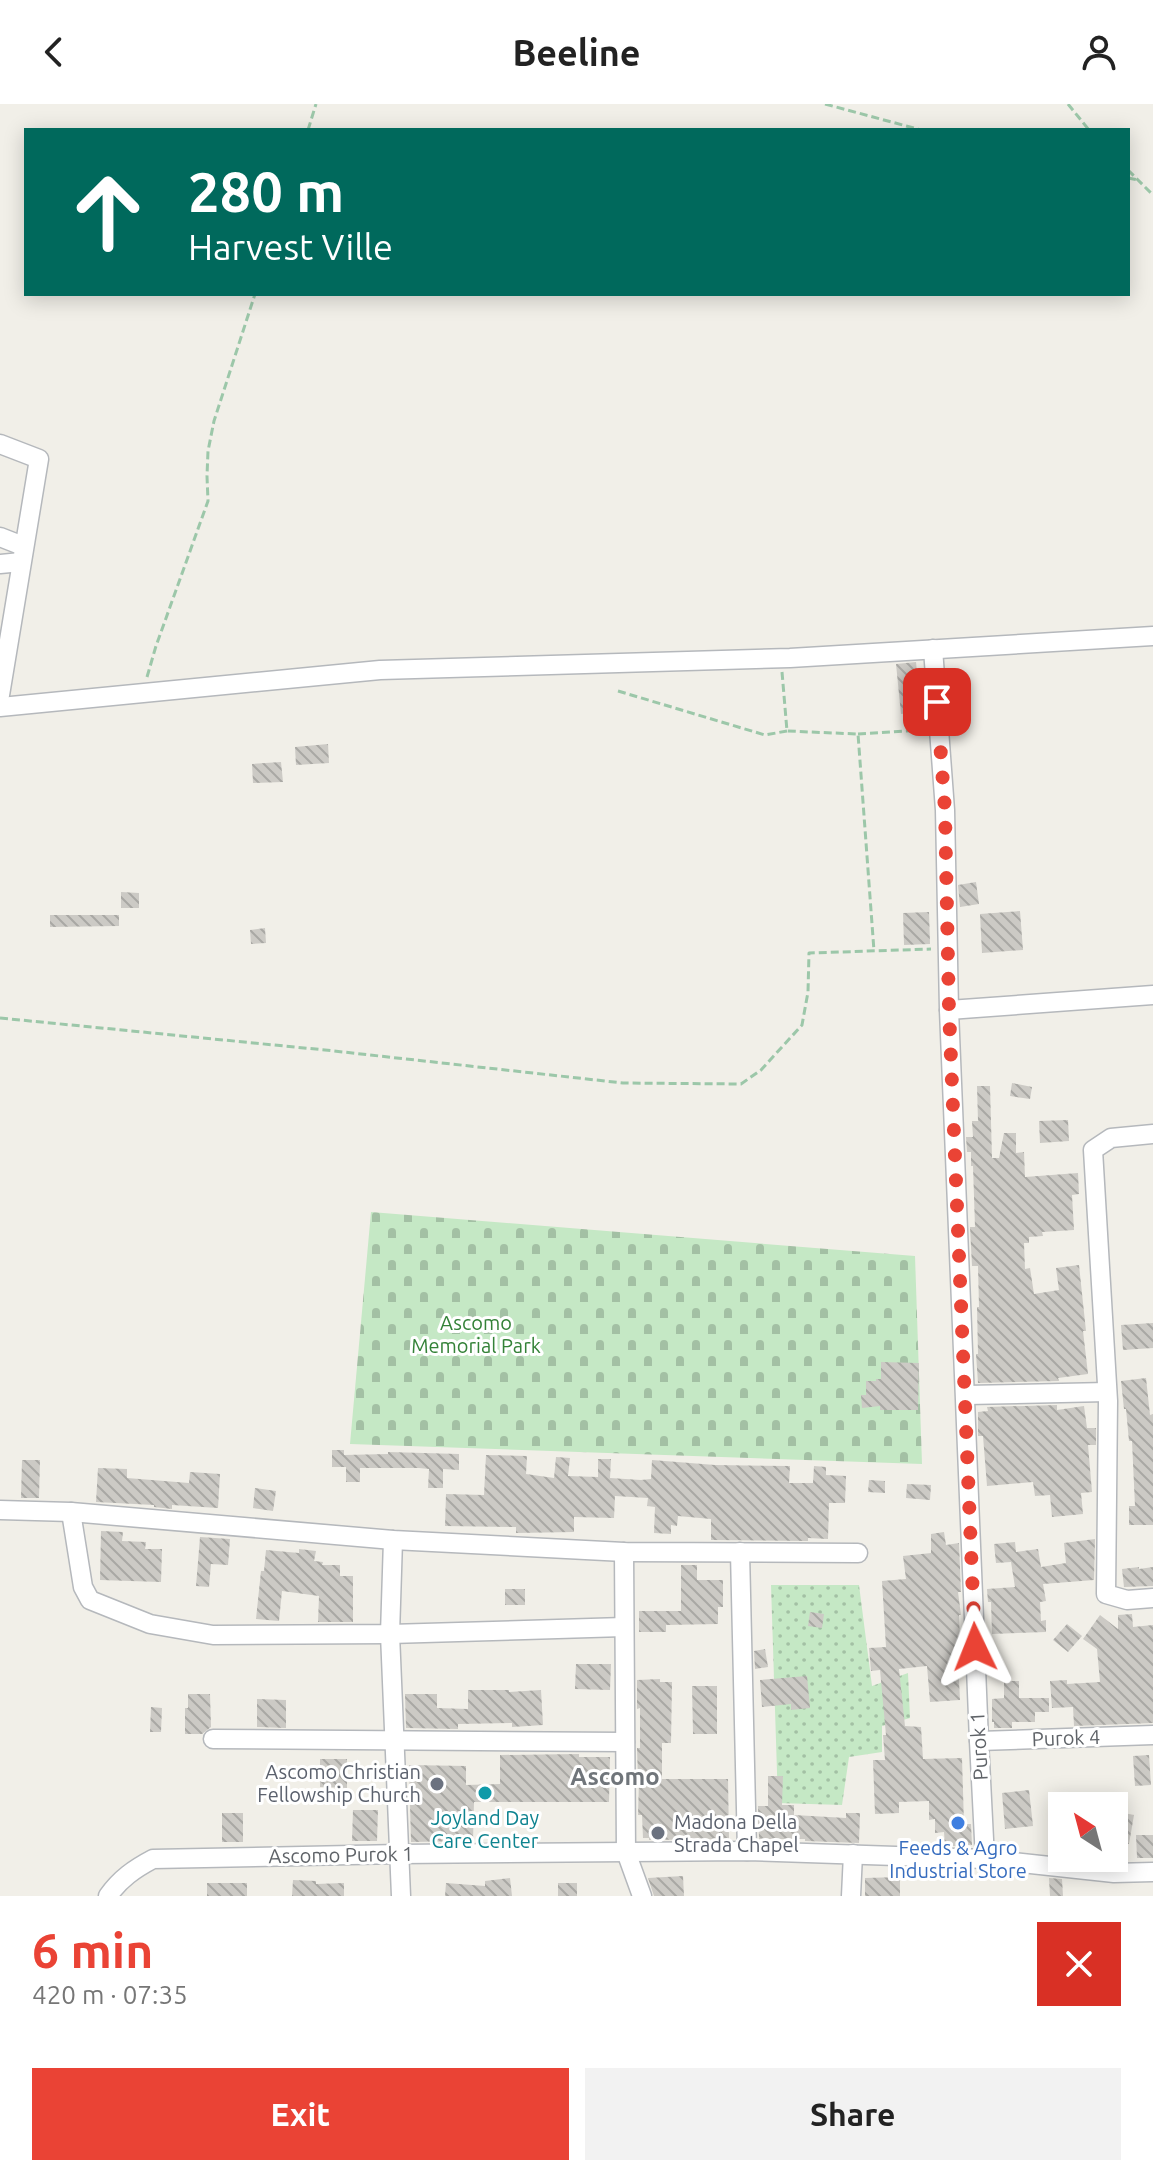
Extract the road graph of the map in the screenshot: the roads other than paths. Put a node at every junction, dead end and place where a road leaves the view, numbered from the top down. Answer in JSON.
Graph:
{"nodes":[{"id":1,"x":0,"y":444,"type":"edge"},
{"id":2,"x":0,"y":537,"type":"edge"},
{"id":3,"x":22,"y":554,"type":"junction"},
{"id":4,"x":0,"y":564,"type":"edge"},
{"id":5,"x":1153,"y":636,"type":"edge"},
{"id":6,"x":4,"y":646,"type":"edge"},
{"id":7,"x":933,"y":649,"type":"junction"},
{"id":8,"x":0,"y":695,"type":"edge"},
{"id":9,"x":0,"y":707,"type":"edge"},
{"id":10,"x":1153,"y":995,"type":"edge"},
{"id":11,"x":949,"y":1010,"type":"junction"},
{"id":12,"x":1153,"y":1134,"type":"edge"},
{"id":13,"x":1107,"y":1392,"type":"junction"},
{"id":14,"x":966,"y":1395,"type":"junction"},
{"id":15,"x":0,"y":1510,"type":"edge"},
{"id":16,"x":71,"y":1512,"type":"junction"},
{"id":17,"x":393,"y":1540,"type":"junction"},
{"id":18,"x":624,"y":1552,"type":"junction"},
{"id":19,"x":740,"y":1552,"type":"junction"},
{"id":20,"x":858,"y":1553,"type":"dead end"},
{"id":21,"x":1153,"y":1598,"type":"edge"},
{"id":22,"x":624,"y":1627,"type":"junction"},
{"id":23,"x":390,"y":1634,"type":"junction"},
{"id":24,"x":1153,"y":1735,"type":"edge"},
{"id":25,"x":213,"y":1739,"type":"dead end"},
{"id":26,"x":393,"y":1740,"type":"junction"},
{"id":27,"x":979,"y":1741,"type":"junction"},
{"id":28,"x":625,"y":1742,"type":"junction"},
{"id":29,"x":747,"y":1851,"type":"junction"},
{"id":30,"x":626,"y":1852,"type":"junction"},
{"id":31,"x":400,"y":1854,"type":"junction"},
{"id":32,"x":853,"y":1854,"type":"junction"},
{"id":33,"x":985,"y":1859,"type":"junction"},
{"id":34,"x":1153,"y":1872,"type":"edge"},
{"id":35,"x":108,"y":1896,"type":"edge"},
{"id":36,"x":401,"y":1896,"type":"edge"},
{"id":37,"x":642,"y":1896,"type":"edge"},
{"id":38,"x":851,"y":1896,"type":"edge"}],
"edges":[{"from":1,"to":3,"type":"street"},
{"from":2,"to":3,"type":"street"},
{"from":3,"to":4,"type":"street"},
{"from":3,"to":6,"type":"street"},
{"from":5,"to":7,"type":"street"},
{"from":6,"to":8,"type":"street"},
{"from":7,"to":9,"type":"street"},
{"from":7,"to":11,"type":"street","name":"Purok 1"},
{"from":10,"to":11,"type":"street"},
{"from":11,"to":14,"type":"street","name":"Purok 1"},
{"from":12,"to":13,"type":"street"},
{"from":13,"to":14,"type":"street"},
{"from":13,"to":21,"type":"street"},
{"from":14,"to":27,"type":"street","name":"Purok 1"},
{"from":15,"to":16,"type":"street"},
{"from":16,"to":17,"type":"street"},
{"from":16,"to":23,"type":"street"},
{"from":17,"to":18,"type":"street"},
{"from":17,"to":23,"type":"street"},
{"from":18,"to":19,"type":"street"},
{"from":18,"to":22,"type":"street"},
{"from":19,"to":20,"type":"street"},
{"from":19,"to":29,"type":"street"},
{"from":22,"to":23,"type":"street"},
{"from":22,"to":28,"type":"street"},
{"from":23,"to":26,"type":"street"},
{"from":24,"to":27,"type":"street","name":"Purok 4"},
{"from":25,"to":26,"type":"street"},
{"from":26,"to":28,"type":"street"},
{"from":26,"to":31,"type":"street"},
{"from":27,"to":33,"type":"street","name":"Purok 1"},
{"from":28,"to":30,"type":"street"},
{"from":29,"to":30,"type":"street","name":"Ascomo Purok 1"},
{"from":29,"to":32,"type":"street","name":"Ascomo Purok 1"},
{"from":30,"to":31,"type":"street","name":"Ascomo Purok 1"},
{"from":30,"to":37,"type":"street"},
{"from":31,"to":35,"type":"street","name":"Ascomo Purok 1"},
{"from":31,"to":36,"type":"street"},
{"from":32,"to":33,"type":"street","name":"Ascomo Purok 1"},
{"from":32,"to":38,"type":"street"},
{"from":33,"to":34,"type":"street","name":"Ascomo Purok 1"}]}
